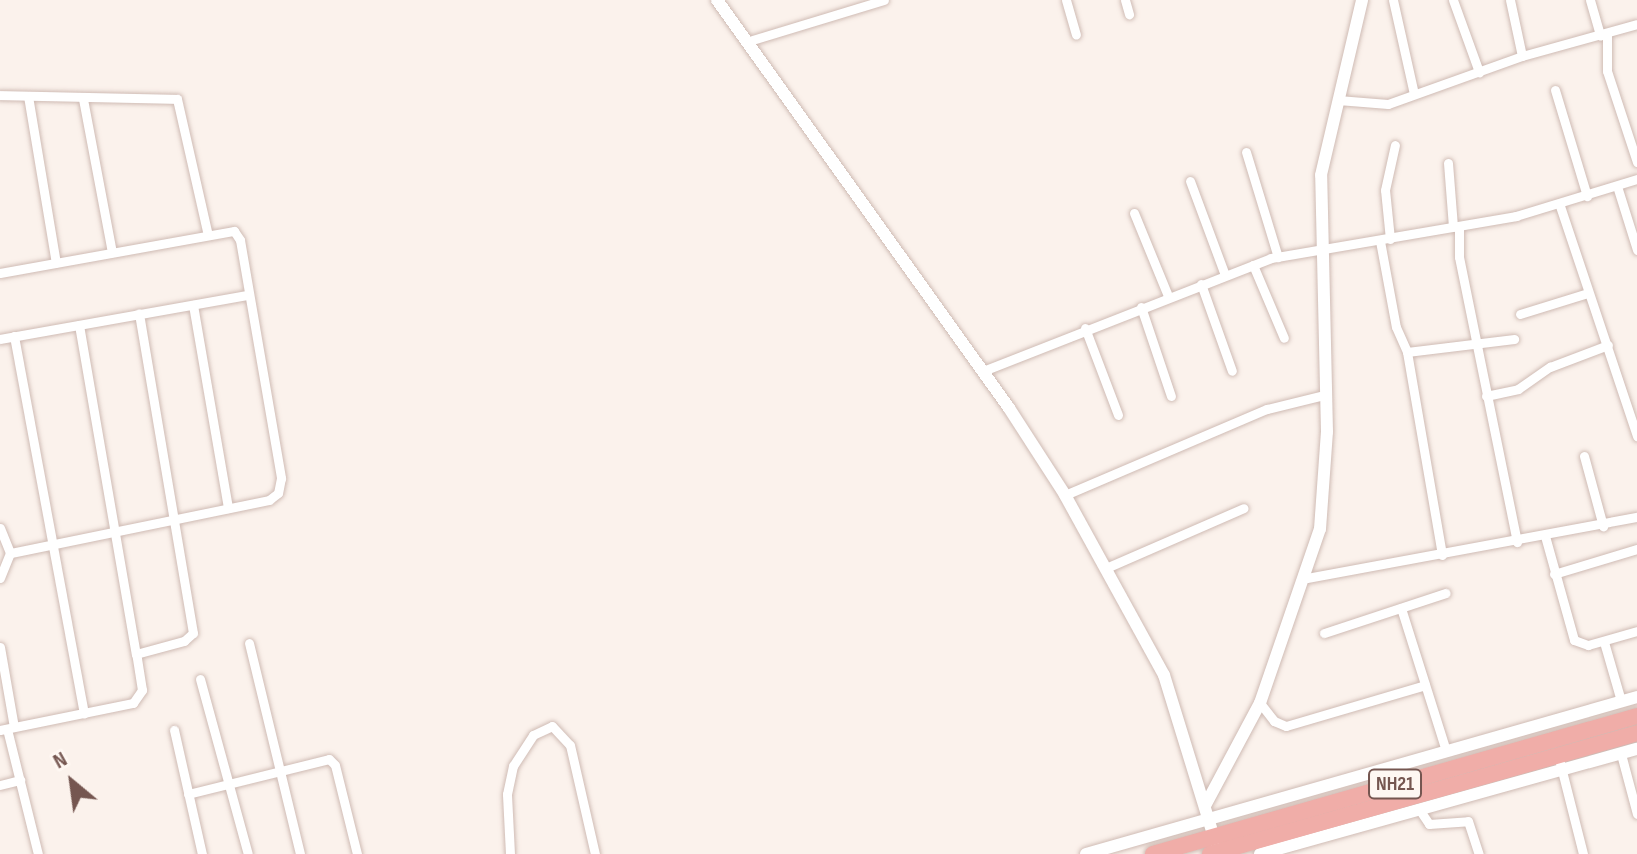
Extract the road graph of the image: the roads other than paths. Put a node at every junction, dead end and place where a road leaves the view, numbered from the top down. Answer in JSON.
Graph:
{"nodes":[{"id":1,"x":717,"y":0,"type":"edge"},
{"id":2,"x":884,"y":0,"type":"edge"},
{"id":3,"x":1066,"y":0,"type":"edge"},
{"id":4,"x":1125,"y":0,"type":"edge"},
{"id":5,"x":1362,"y":0,"type":"edge"},
{"id":6,"x":1393,"y":0,"type":"edge"},
{"id":7,"x":1453,"y":0,"type":"edge"},
{"id":8,"x":1510,"y":0,"type":"edge"},
{"id":9,"x":1590,"y":0,"type":"edge"},
{"id":10,"x":1129,"y":14,"type":"dead end"},
{"id":11,"x":1637,"y":24,"type":"edge"},
{"id":12,"x":1076,"y":35,"type":"dead end"},
{"id":13,"x":1604,"y":35,"type":"junction"},
{"id":14,"x":749,"y":41,"type":"junction"},
{"id":15,"x":1522,"y":56,"type":"junction"},
{"id":16,"x":1479,"y":72,"type":"junction"},
{"id":17,"x":1555,"y":90,"type":"dead end"},
{"id":18,"x":1414,"y":94,"type":"junction"},
{"id":19,"x":0,"y":95,"type":"edge"},
{"id":20,"x":28,"y":96,"type":"junction"},
{"id":21,"x":83,"y":99,"type":"junction"},
{"id":22,"x":1338,"y":100,"type":"junction"},
{"id":23,"x":1395,"y":145,"type":"dead end"},
{"id":24,"x":1246,"y":152,"type":"dead end"},
{"id":25,"x":1637,"y":162,"type":"edge"},
{"id":26,"x":1448,"y":163,"type":"dead end"},
{"id":27,"x":1637,"y":179,"type":"edge"},
{"id":28,"x":1190,"y":181,"type":"dead end"},
{"id":29,"x":1617,"y":186,"type":"junction"},
{"id":30,"x":1587,"y":196,"type":"junction"},
{"id":31,"x":1560,"y":206,"type":"junction"},
{"id":32,"x":1134,"y":213,"type":"dead end"},
{"id":33,"x":1456,"y":226,"type":"junction"},
{"id":34,"x":208,"y":235,"type":"junction"},
{"id":35,"x":1385,"y":240,"type":"junction"},
{"id":36,"x":1320,"y":249,"type":"junction"},
{"id":37,"x":1637,"y":250,"type":"edge"},
{"id":38,"x":112,"y":252,"type":"junction"},
{"id":39,"x":1278,"y":257,"type":"junction"},
{"id":40,"x":56,"y":263,"type":"junction"},
{"id":41,"x":1253,"y":265,"type":"junction"},
{"id":42,"x":0,"y":273,"type":"edge"},
{"id":43,"x":1225,"y":275,"type":"junction"},
{"id":44,"x":1201,"y":284,"type":"junction"},
{"id":45,"x":1588,"y":293,"type":"junction"},
{"id":46,"x":248,"y":295,"type":"junction"},
{"id":47,"x":1168,"y":296,"type":"junction"},
{"id":48,"x":193,"y":305,"type":"junction"},
{"id":49,"x":1141,"y":307,"type":"junction"},
{"id":50,"x":139,"y":314,"type":"junction"},
{"id":51,"x":1520,"y":314,"type":"dead end"},
{"id":52,"x":79,"y":325,"type":"junction"},
{"id":53,"x":1085,"y":328,"type":"junction"},
{"id":54,"x":14,"y":336,"type":"junction"},
{"id":55,"x":1284,"y":338,"type":"dead end"},
{"id":56,"x":0,"y":339,"type":"edge"},
{"id":57,"x":1514,"y":339,"type":"dead end"},
{"id":58,"x":1476,"y":342,"type":"junction"},
{"id":59,"x":1608,"y":345,"type":"junction"},
{"id":60,"x":1407,"y":352,"type":"junction"},
{"id":61,"x":983,"y":371,"type":"junction"},
{"id":62,"x":1232,"y":371,"type":"dead end"},
{"id":63,"x":1324,"y":395,"type":"junction"},
{"id":64,"x":1171,"y":396,"type":"dead end"},
{"id":65,"x":1486,"y":396,"type":"junction"},
{"id":66,"x":1118,"y":415,"type":"dead end"},
{"id":67,"x":1637,"y":436,"type":"edge"},
{"id":68,"x":1584,"y":456,"type":"dead end"},
{"id":69,"x":1065,"y":495,"type":"junction"},
{"id":70,"x":228,"y":508,"type":"junction"},
{"id":71,"x":1244,"y":508,"type":"dead end"},
{"id":72,"x":1637,"y":517,"type":"edge"},
{"id":73,"x":174,"y":520,"type":"junction"},
{"id":74,"x":1603,"y":526,"type":"junction"},
{"id":75,"x":0,"y":528,"type":"edge"},
{"id":76,"x":112,"y":533,"type":"junction"},
{"id":77,"x":1545,"y":536,"type":"junction"},
{"id":78,"x":1517,"y":542,"type":"junction"},
{"id":79,"x":51,"y":545,"type":"junction"},
{"id":80,"x":1637,"y":549,"type":"edge"},
{"id":81,"x":10,"y":553,"type":"junction"},
{"id":82,"x":1442,"y":555,"type":"junction"},
{"id":83,"x":1106,"y":568,"type":"junction"},
{"id":84,"x":1554,"y":574,"type":"junction"},
{"id":85,"x":0,"y":578,"type":"edge"},
{"id":86,"x":1307,"y":578,"type":"junction"},
{"id":87,"x":1446,"y":593,"type":"dead end"},
{"id":88,"x":1401,"y":608,"type":"junction"},
{"id":89,"x":1637,"y":631,"type":"edge"},
{"id":90,"x":1324,"y":633,"type":"dead end"},
{"id":91,"x":1604,"y":642,"type":"junction"},
{"id":92,"x":249,"y":643,"type":"dead end"},
{"id":93,"x":0,"y":647,"type":"edge"},
{"id":94,"x":136,"y":654,"type":"junction"},
{"id":95,"x":200,"y":679,"type":"dead end"},
{"id":96,"x":1425,"y":685,"type":"junction"},
{"id":97,"x":1637,"y":697,"type":"edge"},
{"id":98,"x":1621,"y":701,"type":"junction"},
{"id":99,"x":1260,"y":703,"type":"junction"},
{"id":100,"x":84,"y":714,"type":"junction"},
{"id":101,"x":1637,"y":716,"type":"edge"},
{"id":102,"x":7,"y":729,"type":"edge"},
{"id":103,"x":174,"y":730,"type":"dead end"},
{"id":104,"x":1637,"y":733,"type":"edge"},
{"id":105,"x":1637,"y":749,"type":"edge"},
{"id":106,"x":1446,"y":751,"type":"junction"},
{"id":107,"x":1621,"y":754,"type":"junction"},
{"id":108,"x":1560,"y":763,"type":"junction"},
{"id":109,"x":281,"y":771,"type":"junction"},
{"id":110,"x":20,"y":780,"type":"junction"},
{"id":111,"x":231,"y":783,"type":"junction"},
{"id":112,"x":0,"y":785,"type":"edge"},
{"id":113,"x":188,"y":794,"type":"junction"},
{"id":114,"x":1206,"y":804,"type":"junction"},
{"id":115,"x":1419,"y":809,"type":"junction"},
{"id":116,"x":1637,"y":811,"type":"edge"},
{"id":117,"x":1209,"y":818,"type":"junction"},
{"id":118,"x":1214,"y":847,"type":"edge"},
{"id":119,"x":38,"y":854,"type":"edge"},
{"id":120,"x":202,"y":854,"type":"edge"},
{"id":121,"x":248,"y":854,"type":"edge"},
{"id":122,"x":300,"y":854,"type":"edge"},
{"id":123,"x":357,"y":854,"type":"edge"},
{"id":124,"x":510,"y":854,"type":"edge"},
{"id":125,"x":595,"y":854,"type":"edge"},
{"id":126,"x":1086,"y":854,"type":"edge"},
{"id":127,"x":1153,"y":854,"type":"edge"},
{"id":128,"x":1260,"y":854,"type":"edge"},
{"id":129,"x":1479,"y":854,"type":"edge"},
{"id":130,"x":1583,"y":854,"type":"edge"}],
"edges":[{"from":1,"to":14,"type":"street"},
{"from":2,"to":14,"type":"street"},
{"from":3,"to":12,"type":"street"},
{"from":4,"to":10,"type":"street"},
{"from":5,"to":22,"type":"street"},
{"from":6,"to":18,"type":"street"},
{"from":7,"to":16,"type":"street"},
{"from":8,"to":15,"type":"street"},
{"from":9,"to":13,"type":"street"},
{"from":11,"to":13,"type":"street"},
{"from":13,"to":15,"type":"street"},
{"from":13,"to":25,"type":"street"},
{"from":14,"to":61,"type":"street"},
{"from":15,"to":16,"type":"street"},
{"from":16,"to":18,"type":"street"},
{"from":17,"to":30,"type":"street"},
{"from":18,"to":22,"type":"street"},
{"from":19,"to":20,"type":"street"},
{"from":20,"to":21,"type":"street"},
{"from":20,"to":40,"type":"street"},
{"from":21,"to":34,"type":"street"},
{"from":21,"to":38,"type":"street"},
{"from":22,"to":36,"type":"street"},
{"from":23,"to":35,"type":"street"},
{"from":24,"to":39,"type":"street"},
{"from":26,"to":33,"type":"street"},
{"from":27,"to":29,"type":"street"},
{"from":28,"to":43,"type":"street"},
{"from":29,"to":30,"type":"street"},
{"from":29,"to":37,"type":"street"},
{"from":30,"to":31,"type":"street"},
{"from":31,"to":33,"type":"street"},
{"from":31,"to":45,"type":"street"},
{"from":32,"to":47,"type":"street"},
{"from":33,"to":35,"type":"street"},
{"from":33,"to":58,"type":"street"},
{"from":34,"to":38,"type":"street"},
{"from":34,"to":46,"type":"street"},
{"from":35,"to":36,"type":"street"},
{"from":35,"to":60,"type":"street"},
{"from":36,"to":39,"type":"street"},
{"from":36,"to":63,"type":"street"},
{"from":38,"to":40,"type":"street"},
{"from":39,"to":41,"type":"street"},
{"from":40,"to":42,"type":"street"},
{"from":41,"to":43,"type":"street"},
{"from":41,"to":55,"type":"street"},
{"from":43,"to":44,"type":"street"},
{"from":44,"to":47,"type":"street"},
{"from":44,"to":62,"type":"street"},
{"from":45,"to":51,"type":"street"},
{"from":45,"to":59,"type":"street"},
{"from":46,"to":48,"type":"street"},
{"from":46,"to":70,"type":"street"},
{"from":47,"to":49,"type":"street"},
{"from":48,"to":50,"type":"street"},
{"from":48,"to":70,"type":"street"},
{"from":49,"to":53,"type":"street"},
{"from":49,"to":64,"type":"street"},
{"from":50,"to":52,"type":"street"},
{"from":50,"to":73,"type":"street"},
{"from":52,"to":54,"type":"street"},
{"from":52,"to":76,"type":"street"},
{"from":53,"to":61,"type":"street"},
{"from":53,"to":66,"type":"street"},
{"from":54,"to":56,"type":"street"},
{"from":54,"to":79,"type":"street"},
{"from":57,"to":58,"type":"street"},
{"from":58,"to":60,"type":"street"},
{"from":58,"to":65,"type":"street"},
{"from":59,"to":65,"type":"street"},
{"from":59,"to":67,"type":"street"},
{"from":60,"to":82,"type":"street"},
{"from":61,"to":69,"type":"street"},
{"from":63,"to":69,"type":"street"},
{"from":63,"to":86,"type":"street"},
{"from":65,"to":78,"type":"street"},
{"from":68,"to":74,"type":"street"},
{"from":69,"to":83,"type":"street"},
{"from":70,"to":73,"type":"street"},
{"from":71,"to":83,"type":"street"},
{"from":72,"to":74,"type":"street"},
{"from":73,"to":76,"type":"street"},
{"from":73,"to":94,"type":"street"},
{"from":74,"to":77,"type":"street"},
{"from":75,"to":81,"type":"street"},
{"from":76,"to":79,"type":"street"},
{"from":76,"to":94,"type":"street"},
{"from":77,"to":78,"type":"street"},
{"from":77,"to":84,"type":"street"},
{"from":78,"to":82,"type":"street"},
{"from":79,"to":81,"type":"street"},
{"from":79,"to":100,"type":"street"},
{"from":80,"to":84,"type":"street"},
{"from":81,"to":85,"type":"street"},
{"from":82,"to":86,"type":"street"},
{"from":83,"to":114,"type":"street"},
{"from":84,"to":91,"type":"street"},
{"from":86,"to":99,"type":"street"},
{"from":87,"to":88,"type":"street"},
{"from":88,"to":90,"type":"street"},
{"from":88,"to":96,"type":"street"},
{"from":89,"to":91,"type":"street"},
{"from":91,"to":98,"type":"street"},
{"from":92,"to":109,"type":"street"},
{"from":93,"to":102,"type":"street"},
{"from":94,"to":100,"type":"street"},
{"from":95,"to":111,"type":"street"},
{"from":96,"to":99,"type":"street"},
{"from":96,"to":106,"type":"street"},
{"from":97,"to":98,"type":"street"},
{"from":98,"to":106,"type":"street"},
{"from":99,"to":114,"type":"street"},
{"from":100,"to":102,"type":"street"},
{"from":101,"to":118,"type":"highway","number":"NH21"},
{"from":102,"to":110,"type":"street"},
{"from":103,"to":113,"type":"street"},
{"from":104,"to":108,"type":"highway","number":"NH21"},
{"from":105,"to":107,"type":"street"},
{"from":106,"to":117,"type":"street"},
{"from":107,"to":108,"type":"street"},
{"from":107,"to":116,"type":"street"},
{"from":108,"to":115,"type":"street"},
{"from":108,"to":118,"type":"highway","number":"NH21"},
{"from":108,"to":130,"type":"street"},
{"from":109,"to":111,"type":"street"},
{"from":109,"to":122,"type":"street"},
{"from":109,"to":123,"type":"street"},
{"from":110,"to":112,"type":"street"},
{"from":110,"to":119,"type":"street"},
{"from":111,"to":113,"type":"street"},
{"from":111,"to":121,"type":"street"},
{"from":113,"to":120,"type":"street"},
{"from":114,"to":117,"type":"street"},
{"from":115,"to":128,"type":"street"},
{"from":115,"to":129,"type":"street"},
{"from":117,"to":118,"type":"street"},
{"from":117,"to":126,"type":"street"},
{"from":118,"to":127,"type":"highway","number":"NH21"},
{"from":124,"to":125,"type":"street"}]}
